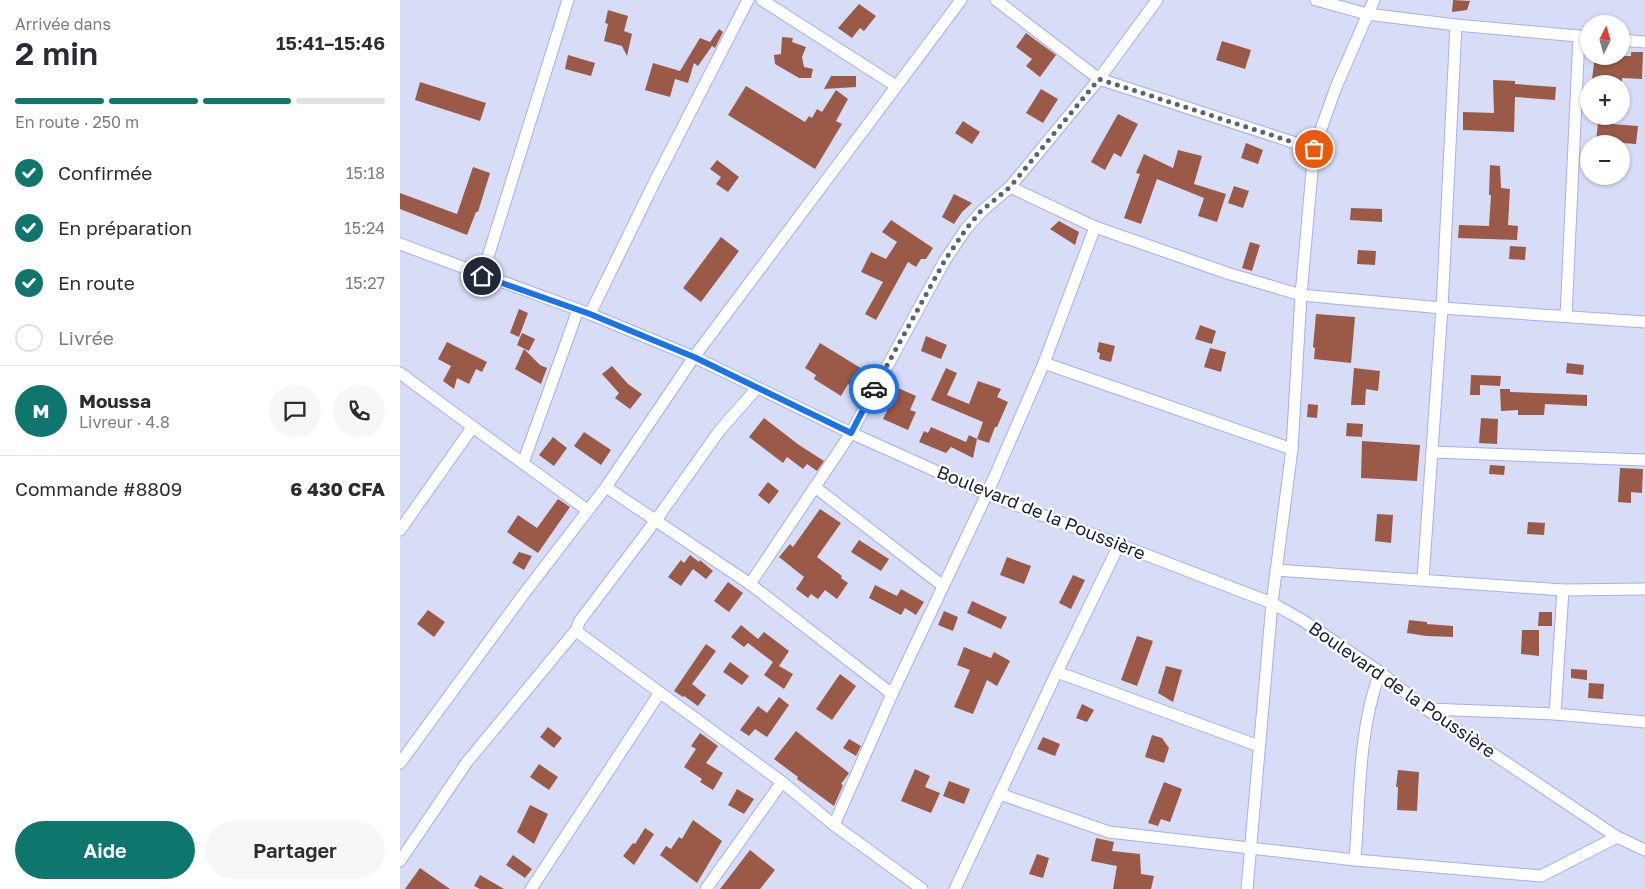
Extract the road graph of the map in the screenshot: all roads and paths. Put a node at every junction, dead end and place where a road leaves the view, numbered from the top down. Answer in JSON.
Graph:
{"nodes":[{"id":1,"x":568,"y":0,"type":"edge"},
{"id":2,"x":748,"y":0,"type":"edge"},
{"id":3,"x":762,"y":0,"type":"edge"},
{"id":4,"x":961,"y":0,"type":"edge"},
{"id":5,"x":996,"y":0,"type":"edge"},
{"id":6,"x":1157,"y":0,"type":"edge"},
{"id":7,"x":1316,"y":0,"type":"edge"},
{"id":8,"x":1374,"y":0,"type":"edge"},
{"id":9,"x":1368,"y":14,"type":"junction"},
{"id":10,"x":1456,"y":25,"type":"junction"},
{"id":11,"x":1580,"y":36,"type":"edge"},
{"id":12,"x":1630,"y":41,"type":"edge"},
{"id":13,"x":1645,"y":42,"type":"edge"},
{"id":14,"x":1582,"y":65,"type":"edge"},
{"id":15,"x":1099,"y":79,"type":"junction"},
{"id":16,"x":896,"y":86,"type":"junction"},
{"id":17,"x":1314,"y":149,"type":"junction"},
{"id":18,"x":1010,"y":187,"type":"junction"},
{"id":19,"x":1095,"y":227,"type":"junction"},
{"id":20,"x":400,"y":244,"type":"edge"},
{"id":21,"x":482,"y":276,"type":"junction"},
{"id":22,"x":1301,"y":295,"type":"junction"},
{"id":23,"x":1442,"y":308,"type":"junction"},
{"id":24,"x":578,"y":310,"type":"junction"},
{"id":25,"x":590,"y":314,"type":"junction"},
{"id":26,"x":1566,"y":316,"type":"junction"},
{"id":27,"x":1645,"y":322,"type":"edge"},
{"id":28,"x":694,"y":357,"type":"junction"},
{"id":29,"x":1044,"y":363,"type":"junction"},
{"id":30,"x":400,"y":373,"type":"edge"},
{"id":31,"x":757,"y":388,"type":"junction"},
{"id":32,"x":472,"y":428,"type":"junction"},
{"id":33,"x":851,"y":433,"type":"junction"},
{"id":34,"x":1292,"y":449,"type":"junction"},
{"id":35,"x":1432,"y":452,"type":"junction"},
{"id":36,"x":1645,"y":460,"type":"edge"},
{"id":37,"x":523,"y":463,"type":"junction"},
{"id":38,"x":606,"y":487,"type":"junction"},
{"id":39,"x":815,"y":487,"type":"junction"},
{"id":40,"x":987,"y":494,"type":"junction"},
{"id":41,"x":587,"y":510,"type":"junction"},
{"id":42,"x":656,"y":520,"type":"junction"},
{"id":43,"x":400,"y":530,"type":"edge"},
{"id":44,"x":1120,"y":545,"type":"junction"},
{"id":45,"x":1276,"y":570,"type":"junction"},
{"id":46,"x":1423,"y":579,"type":"junction"},
{"id":47,"x":750,"y":584,"type":"junction"},
{"id":48,"x":943,"y":586,"type":"junction"},
{"id":49,"x":1645,"y":589,"type":"edge"},
{"id":50,"x":1563,"y":590,"type":"junction"},
{"id":51,"x":1272,"y":604,"type":"junction"},
{"id":52,"x":577,"y":628,"type":"junction"},
{"id":53,"x":1056,"y":672,"type":"junction"},
{"id":54,"x":1380,"y":672,"type":"junction"},
{"id":55,"x":659,"y":694,"type":"junction"},
{"id":56,"x":892,"y":694,"type":"junction"},
{"id":57,"x":1426,"y":709,"type":"junction"},
{"id":58,"x":1555,"y":714,"type":"junction"},
{"id":59,"x":1645,"y":722,"type":"edge"},
{"id":60,"x":1259,"y":746,"type":"junction"},
{"id":61,"x":400,"y":763,"type":"edge"},
{"id":62,"x":782,"y":782,"type":"junction"},
{"id":63,"x":1000,"y":794,"type":"junction"},
{"id":64,"x":834,"y":825,"type":"junction"},
{"id":65,"x":1618,"y":837,"type":"junction"},
{"id":66,"x":1250,"y":848,"type":"junction"},
{"id":67,"x":1645,"y":850,"type":"edge"},
{"id":68,"x":1355,"y":860,"type":"junction"},
{"id":69,"x":400,"y":861,"type":"edge"},
{"id":70,"x":1541,"y":876,"type":"junction"},
{"id":71,"x":531,"y":889,"type":"edge"},
{"id":72,"x":706,"y":889,"type":"edge"},
{"id":73,"x":922,"y":889,"type":"edge"},
{"id":74,"x":955,"y":889,"type":"edge"},
{"id":75,"x":1247,"y":889,"type":"edge"},
{"id":76,"x":1540,"y":889,"type":"edge"}],
"edges":[{"from":1,"to":21,"type":"street"},
{"from":2,"to":25,"type":"street"},
{"from":3,"to":16,"type":"street"},
{"from":4,"to":16,"type":"street"},
{"from":5,"to":15,"type":"street"},
{"from":6,"to":15,"type":"street"},
{"from":7,"to":9,"type":"street"},
{"from":8,"to":9,"type":"street"},
{"from":9,"to":10,"type":"street"},
{"from":9,"to":17,"type":"street"},
{"from":10,"to":11,"type":"street"},
{"from":10,"to":23,"type":"street"},
{"from":12,"to":13,"type":"street"},
{"from":14,"to":26,"type":"street"},
{"from":15,"to":17,"type":"street"},
{"from":15,"to":18,"type":"street"},
{"from":16,"to":28,"type":"street"},
{"from":17,"to":22,"type":"street"},
{"from":18,"to":19,"type":"street"},
{"from":18,"to":33,"type":"street"},
{"from":19,"to":22,"type":"street"},
{"from":19,"to":29,"type":"street"},
{"from":20,"to":21,"type":"street","name":"Boulevard de la Poussière"},
{"from":21,"to":24,"type":"street","name":"Boulevard de la Poussière"},
{"from":22,"to":23,"type":"street"},
{"from":22,"to":34,"type":"street"},
{"from":23,"to":26,"type":"street"},
{"from":23,"to":35,"type":"street"},
{"from":24,"to":25,"type":"street","name":"Boulevard de la Poussière"},
{"from":24,"to":37,"type":"street"},
{"from":25,"to":28,"type":"street","name":"Boulevard de la Poussière"},
{"from":26,"to":27,"type":"street"},
{"from":28,"to":31,"type":"street","name":"Boulevard de la Poussière"},
{"from":28,"to":38,"type":"street"},
{"from":29,"to":34,"type":"street"},
{"from":29,"to":40,"type":"street"},
{"from":30,"to":32,"type":"street"},
{"from":31,"to":33,"type":"street","name":"Boulevard de la Poussière"},
{"from":31,"to":42,"type":"street"},
{"from":32,"to":37,"type":"street"},
{"from":32,"to":43,"type":"street"},
{"from":33,"to":39,"type":"street"},
{"from":33,"to":40,"type":"street","name":"Boulevard de la Poussière"},
{"from":34,"to":45,"type":"street"},
{"from":35,"to":36,"type":"street"},
{"from":35,"to":46,"type":"street"},
{"from":37,"to":41,"type":"street"},
{"from":38,"to":41,"type":"street"},
{"from":38,"to":42,"type":"street"},
{"from":39,"to":47,"type":"street"},
{"from":39,"to":48,"type":"street"},
{"from":40,"to":44,"type":"street","name":"Boulevard de la Poussière"},
{"from":40,"to":48,"type":"street"},
{"from":41,"to":61,"type":"street"},
{"from":42,"to":47,"type":"street"},
{"from":42,"to":52,"type":"street"},
{"from":44,"to":51,"type":"street","name":"Boulevard de la Poussière"},
{"from":44,"to":53,"type":"street"},
{"from":45,"to":46,"type":"street"},
{"from":45,"to":51,"type":"street"},
{"from":46,"to":50,"type":"street"},
{"from":47,"to":56,"type":"street"},
{"from":48,"to":56,"type":"street"},
{"from":49,"to":50,"type":"street"},
{"from":50,"to":58,"type":"street"},
{"from":51,"to":54,"type":"street","name":"Boulevard de la Poussière"},
{"from":51,"to":60,"type":"street"},
{"from":52,"to":55,"type":"street"},
{"from":52,"to":69,"type":"street"},
{"from":53,"to":60,"type":"street"},
{"from":53,"to":63,"type":"street"},
{"from":54,"to":57,"type":"street","name":"Boulevard de la Poussière"},
{"from":54,"to":68,"type":"street"},
{"from":55,"to":62,"type":"street"},
{"from":55,"to":71,"type":"street"},
{"from":56,"to":64,"type":"street"},
{"from":57,"to":58,"type":"street"},
{"from":57,"to":65,"type":"street","name":"Boulevard de la Poussière"},
{"from":58,"to":59,"type":"street"},
{"from":60,"to":66,"type":"street"},
{"from":62,"to":64,"type":"street"},
{"from":62,"to":72,"type":"street"},
{"from":63,"to":66,"type":"street"},
{"from":63,"to":74,"type":"street"},
{"from":64,"to":73,"type":"street"},
{"from":65,"to":67,"type":"street","name":"Boulevard de la Poussière"},
{"from":65,"to":70,"type":"street"},
{"from":66,"to":68,"type":"street"},
{"from":66,"to":75,"type":"street"},
{"from":68,"to":70,"type":"street"},
{"from":70,"to":76,"type":"street"}]}
